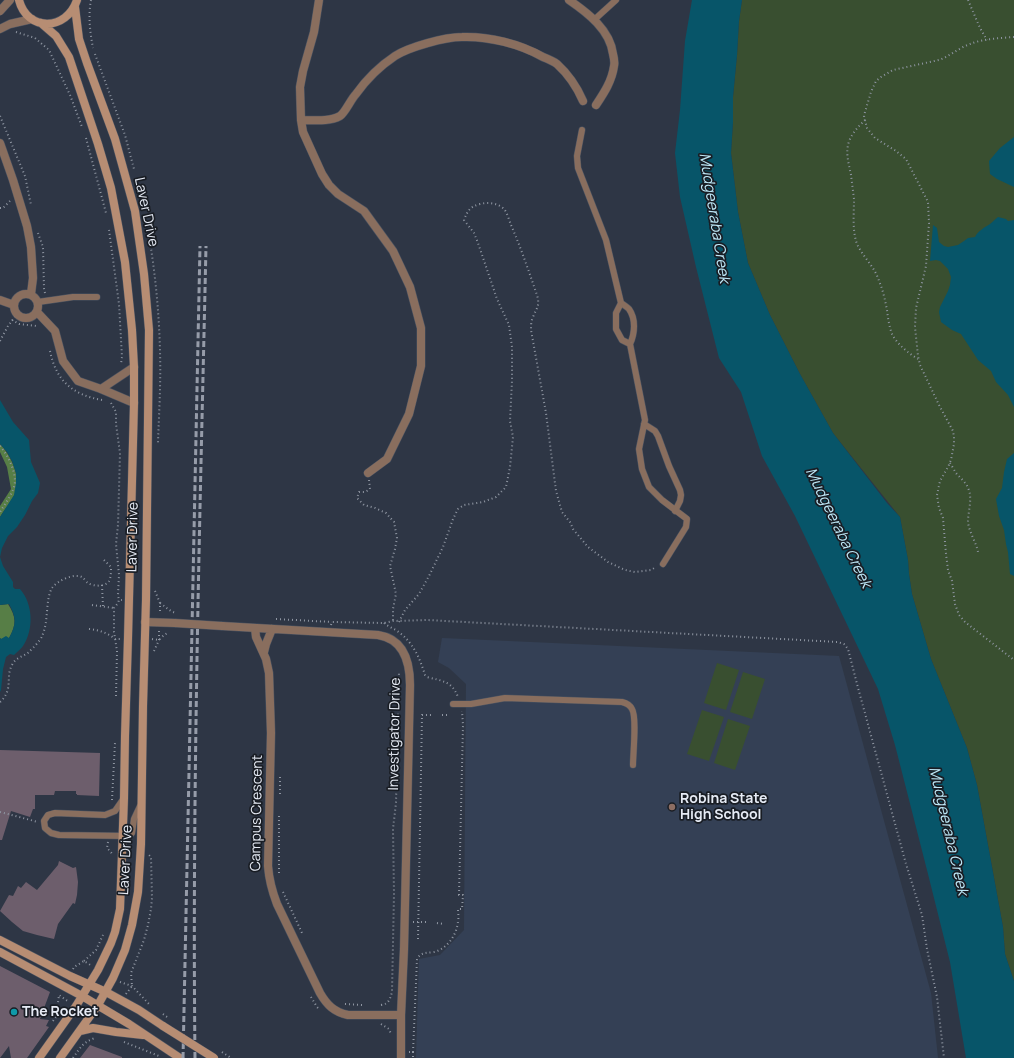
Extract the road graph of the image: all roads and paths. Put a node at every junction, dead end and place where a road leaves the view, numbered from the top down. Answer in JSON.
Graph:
{"nodes":[{"id":1,"x":10,"y":0,"type":"edge"},
{"id":2,"x":19,"y":0,"type":"edge"},
{"id":3,"x":319,"y":0,"type":"edge"},
{"id":4,"x":569,"y":0,"type":"edge"},
{"id":5,"x":616,"y":0,"type":"edge"},
{"id":6,"x":968,"y":0,"type":"edge"},
{"id":7,"x":76,"y":3,"type":"edge"},
{"id":8,"x":0,"y":11,"type":"edge"},
{"id":9,"x":32,"y":19,"type":"junction"},
{"id":10,"x":594,"y":20,"type":"junction"},
{"id":11,"x":41,"y":23,"type":"junction"},
{"id":12,"x":0,"y":29,"type":"edge"},
{"id":13,"x":11,"y":33,"type":"dead end"},
{"id":14,"x":1014,"y":36,"type":"edge"},
{"id":15,"x":987,"y":40,"type":"junction"},
{"id":16,"x":583,"y":101,"type":"dead end"},
{"id":17,"x":596,"y":105,"type":"dead end"},
{"id":18,"x":301,"y":120,"type":"junction"},
{"id":19,"x":865,"y":120,"type":"junction"},
{"id":20,"x":83,"y":129,"type":"dead end"},
{"id":21,"x":582,"y":130,"type":"dead end"},
{"id":22,"x":85,"y":133,"type":"dead end"},
{"id":23,"x":0,"y":143,"type":"edge"},
{"id":24,"x":18,"y":197,"type":"junction"},
{"id":25,"x":0,"y":208,"type":"edge"},
{"id":26,"x":106,"y":217,"type":"dead end"},
{"id":27,"x":108,"y":224,"type":"dead end"},
{"id":28,"x":31,"y":294,"type":"junction"},
{"id":29,"x":97,"y":297,"type":"dead end"},
{"id":30,"x":0,"y":300,"type":"edge"},
{"id":31,"x":38,"y":302,"type":"junction"},
{"id":32,"x":621,"y":303,"type":"junction"},
{"id":33,"x":14,"y":305,"type":"junction"},
{"id":34,"x":37,"y":312,"type":"junction"},
{"id":35,"x":15,"y":317,"type":"junction"},
{"id":36,"x":42,"y":328,"type":"dead end"},
{"id":37,"x":0,"y":341,"type":"edge"},
{"id":38,"x":630,"y":344,"type":"junction"},
{"id":39,"x":50,"y":347,"type":"dead end"},
{"id":40,"x":919,"y":359,"type":"junction"},
{"id":41,"x":134,"y":367,"type":"junction"},
{"id":42,"x":119,"y":369,"type":"dead end"},
{"id":43,"x":104,"y":390,"type":"junction"},
{"id":44,"x":108,"y":400,"type":"junction"},
{"id":45,"x":134,"y":403,"type":"junction"},
{"id":46,"x":644,"y":424,"type":"junction"},
{"id":47,"x":0,"y":446,"type":"edge"},
{"id":48,"x":950,"y":463,"type":"junction"},
{"id":49,"x":368,"y":473,"type":"joint"},
{"id":50,"x":676,"y":511,"type":"junction"},
{"id":51,"x":0,"y":512,"type":"edge"},
{"id":52,"x":978,"y":552,"type":"dead end"},
{"id":53,"x":103,"y":559,"type":"dead end"},
{"id":54,"x":663,"y":564,"type":"joint"},
{"id":55,"x":102,"y":585,"type":"junction"},
{"id":56,"x":159,"y":599,"type":"dead end"},
{"id":57,"x":119,"y":600,"type":"junction"},
{"id":58,"x":129,"y":600,"type":"junction"},
{"id":59,"x":146,"y":600,"type":"junction"},
{"id":60,"x":160,"y":603,"type":"dead end"},
{"id":61,"x":92,"y":606,"type":"dead end"},
{"id":62,"x":103,"y":607,"type":"junction"},
{"id":63,"x":114,"y":608,"type":"junction"},
{"id":64,"x":177,"y":613,"type":"dead end"},
{"id":65,"x":393,"y":621,"type":"junction"},
{"id":66,"x":145,"y":622,"type":"junction"},
{"id":67,"x":399,"y":622,"type":"junction"},
{"id":68,"x":384,"y":623,"type":"junction"},
{"id":69,"x":255,"y":628,"type":"junction"},
{"id":70,"x":89,"y":629,"type":"dead end"},
{"id":71,"x":272,"y":629,"type":"junction"},
{"id":72,"x":171,"y":632,"type":"dead end"},
{"id":73,"x":330,"y":632,"type":"junction"},
{"id":74,"x":115,"y":639,"type":"junction"},
{"id":75,"x":159,"y":640,"type":"dead end"},
{"id":76,"x":264,"y":652,"type":"junction"},
{"id":77,"x":1014,"y":660,"type":"edge"},
{"id":78,"x":399,"y":670,"type":"dead end"},
{"id":79,"x":116,"y":701,"type":"dead end"},
{"id":80,"x":0,"y":702,"type":"edge"},
{"id":81,"x":453,"y":704,"type":"dead end"},
{"id":82,"x":460,"y":704,"type":"junction"},
{"id":83,"x":432,"y":715,"type":"dead end"},
{"id":84,"x":442,"y":715,"type":"dead end"},
{"id":85,"x":449,"y":715,"type":"dead end"},
{"id":86,"x":115,"y":742,"type":"dead end"},
{"id":87,"x":633,"y":764,"type":"dead end"},
{"id":88,"x":280,"y":772,"type":"dead end"},
{"id":89,"x":124,"y":798,"type":"junction"},
{"id":90,"x":280,"y":798,"type":"dead end"},
{"id":91,"x":142,"y":803,"type":"junction"},
{"id":92,"x":279,"y":811,"type":"dead end"},
{"id":93,"x":0,"y":812,"type":"edge"},
{"id":94,"x":110,"y":813,"type":"junction"},
{"id":95,"x":44,"y":824,"type":"junction"},
{"id":96,"x":108,"y":836,"type":"junction"},
{"id":97,"x":123,"y":836,"type":"junction"},
{"id":98,"x":141,"y":844,"type":"junction"},
{"id":99,"x":112,"y":859,"type":"dead end"},
{"id":100,"x":280,"y":879,"type":"dead end"},
{"id":101,"x":282,"y":888,"type":"dead end"},
{"id":102,"x":413,"y":922,"type":"dead end"},
{"id":103,"x":418,"y":922,"type":"junction"},
{"id":104,"x":428,"y":922,"type":"dead end"},
{"id":105,"x":437,"y":923,"type":"dead end"},
{"id":106,"x":444,"y":924,"type":"dead end"},
{"id":107,"x":454,"y":925,"type":"dead end"},
{"id":108,"x":458,"y":925,"type":"junction"},
{"id":109,"x":106,"y":930,"type":"dead end"},
{"id":110,"x":304,"y":936,"type":"dead end"},
{"id":111,"x":418,"y":939,"type":"dead end"},
{"id":112,"x":0,"y":940,"type":"edge"},
{"id":113,"x":0,"y":952,"type":"edge"},
{"id":114,"x":417,"y":955,"type":"dead end"},
{"id":115,"x":417,"y":959,"type":"junction"},
{"id":116,"x":84,"y":961,"type":"dead end"},
{"id":117,"x":89,"y":984,"type":"junction"},
{"id":118,"x":132,"y":986,"type":"dead end"},
{"id":119,"x":106,"y":992,"type":"junction"},
{"id":120,"x":59,"y":995,"type":"dead end"},
{"id":121,"x":82,"y":996,"type":"junction"},
{"id":122,"x":341,"y":1004,"type":"dead end"},
{"id":123,"x":98,"y":1005,"type":"junction"},
{"id":124,"x":369,"y":1005,"type":"dead end"},
{"id":125,"x":375,"y":1006,"type":"dead end"},
{"id":126,"x":401,"y":1015,"type":"junction"},
{"id":127,"x":51,"y":1026,"type":"dead end"},
{"id":128,"x":80,"y":1031,"type":"junction"},
{"id":129,"x":146,"y":1035,"type":"junction"},
{"id":130,"x":100,"y":1036,"type":"dead end"},
{"id":131,"x":122,"y":1042,"type":"dead end"},
{"id":132,"x":222,"y":1052,"type":"dead end"},
{"id":133,"x":413,"y":1052,"type":"dead end"},
{"id":134,"x":163,"y":1057,"type":"edge"},
{"id":135,"x":39,"y":1058,"type":"edge"},
{"id":136,"x":60,"y":1058,"type":"edge"},
{"id":137,"x":73,"y":1058,"type":"edge"},
{"id":138,"x":180,"y":1058,"type":"edge"},
{"id":139,"x":214,"y":1058,"type":"edge"},
{"id":140,"x":232,"y":1058,"type":"edge"},
{"id":141,"x":401,"y":1058,"type":"edge"},
{"id":142,"x":944,"y":1058,"type":"edge"}],
"edges":[{"from":1,"to":8,"type":"street"},
{"from":2,"to":9,"type":"street"},
{"from":3,"to":18,"type":"street"},
{"from":4,"to":10,"type":"street"},
{"from":5,"to":10,"type":"lane"},
{"from":6,"to":15,"type":"path"},
{"from":7,"to":11,"type":"street"},
{"from":7,"to":59,"type":"street","name":"Laver Drive"},
{"from":9,"to":11,"type":"street"},
{"from":9,"to":12,"type":"street"},
{"from":10,"to":17,"type":"street"},
{"from":11,"to":41,"type":"street","name":"Laver Drive"},
{"from":13,"to":20,"type":"path"},
{"from":14,"to":15,"type":"path"},
{"from":15,"to":19,"type":"path"},
{"from":16,"to":18,"type":"street"},
{"from":18,"to":49,"type":"street"},
{"from":19,"to":40,"type":"path"},
{"from":19,"to":40,"type":"path"},
{"from":21,"to":32,"type":"lane"},
{"from":22,"to":26,"type":"path"},
{"from":23,"to":24,"type":"street"},
{"from":24,"to":25,"type":"path"},
{"from":24,"to":28,"type":"street"},
{"from":27,"to":42,"type":"path"},
{"from":28,"to":31,"type":"street"},
{"from":28,"to":33,"type":"street"},
{"from":29,"to":31,"type":"lane"},
{"from":30,"to":33,"type":"street"},
{"from":31,"to":34,"type":"street"},
{"from":32,"to":38,"type":"lane"},
{"from":32,"to":38,"type":"lane"},
{"from":33,"to":35,"type":"street"},
{"from":34,"to":35,"type":"street"},
{"from":34,"to":43,"type":"street"},
{"from":35,"to":36,"type":"path"},
{"from":35,"to":37,"type":"path"},
{"from":38,"to":46,"type":"lane"},
{"from":39,"to":44,"type":"path"},
{"from":40,"to":48,"type":"path"},
{"from":41,"to":43,"type":"street"},
{"from":41,"to":45,"type":"street","name":"Laver Drive"},
{"from":43,"to":44,"type":"path"},
{"from":43,"to":45,"type":"street"},
{"from":44,"to":57,"type":"path"},
{"from":45,"to":58,"type":"street","name":"Laver Drive"},
{"from":46,"to":50,"type":"lane"},
{"from":46,"to":50,"type":"lane"},
{"from":47,"to":51,"type":"path"},
{"from":48,"to":52,"type":"path"},
{"from":48,"to":77,"type":"path"},
{"from":49,"to":65,"type":"path"},
{"from":50,"to":54,"type":"lane"},
{"from":53,"to":55,"type":"path"},
{"from":54,"to":67,"type":"path"},
{"from":55,"to":62,"type":"path"},
{"from":55,"to":80,"type":"path"},
{"from":56,"to":59,"type":"path"},
{"from":57,"to":58,"type":"path"},
{"from":57,"to":63,"type":"path"},
{"from":58,"to":89,"type":"street","name":"Laver Drive"},
{"from":59,"to":66,"type":"street","name":"Laver Drive"},
{"from":60,"to":64,"type":"path"},
{"from":61,"to":62,"type":"path"},
{"from":62,"to":63,"type":"path"},
{"from":63,"to":74,"type":"path"},
{"from":65,"to":67,"type":"path"},
{"from":65,"to":68,"type":"path"},
{"from":66,"to":69,"type":"street","name":"Investigator Drive","bridge":true},
{"from":66,"to":91,"type":"street","name":"Laver Drive"},
{"from":67,"to":142,"type":"path"},
{"from":68,"to":73,"type":"path"},
{"from":68,"to":82,"type":"path"},
{"from":69,"to":71,"type":"street","name":"Investigator Drive"},
{"from":69,"to":76,"type":"street","name":"Campus Crescent"},
{"from":70,"to":74,"type":"path"},
{"from":71,"to":73,"type":"street","name":"Investigator Drive"},
{"from":71,"to":76,"type":"street"},
{"from":72,"to":75,"type":"path"},
{"from":73,"to":126,"type":"street","name":"Investigator Drive"},
{"from":74,"to":79,"type":"path"},
{"from":76,"to":126,"type":"street","name":"Campus Crescent"},
{"from":78,"to":125,"type":"path"},
{"from":81,"to":82,"type":"lane"},
{"from":82,"to":87,"type":"lane"},
{"from":82,"to":108,"type":"path"},
{"from":83,"to":103,"type":"path"},
{"from":84,"to":85,"type":"path"},
{"from":86,"to":94,"type":"path"},
{"from":88,"to":90,"type":"path"},
{"from":89,"to":94,"type":"lane"},
{"from":89,"to":97,"type":"street","name":"Laver Drive"},
{"from":91,"to":97,"type":"lane"},
{"from":91,"to":98,"type":"street","name":"Laver Drive"},
{"from":92,"to":100,"type":"path"},
{"from":93,"to":95,"type":"path"},
{"from":94,"to":95,"type":"lane"},
{"from":95,"to":96,"type":"lane"},
{"from":96,"to":97,"type":"lane"},
{"from":96,"to":99,"type":"path"},
{"from":97,"to":117,"type":"street","name":"Laver Drive"},
{"from":98,"to":118,"type":"path"},
{"from":98,"to":119,"type":"street","name":"Laver Drive"},
{"from":101,"to":110,"type":"path"},
{"from":102,"to":103,"type":"path"},
{"from":103,"to":104,"type":"path"},
{"from":103,"to":111,"type":"path"},
{"from":105,"to":106,"type":"path"},
{"from":107,"to":108,"type":"path"},
{"from":108,"to":115,"type":"path"},
{"from":109,"to":116,"type":"path"},
{"from":112,"to":117,"type":"street"},
{"from":113,"to":121,"type":"street"},
{"from":114,"to":115,"type":"path"},
{"from":115,"to":133,"type":"path"},
{"from":117,"to":119,"type":"street"},
{"from":117,"to":121,"type":"street","name":"Laver Drive"},
{"from":119,"to":123,"type":"street","name":"Laver Drive"},
{"from":119,"to":139,"type":"street","bridge":true},
{"from":120,"to":127,"type":"path"},
{"from":121,"to":123,"type":"street"},
{"from":121,"to":135,"type":"street","name":"Laver Drive"},
{"from":122,"to":124,"type":"path"},
{"from":123,"to":128,"type":"street","name":"Laver Drive"},
{"from":123,"to":129,"type":"street"},
{"from":126,"to":141,"type":"street","name":"Investigator Drive"},
{"from":128,"to":129,"type":"street"},
{"from":128,"to":136,"type":"street","name":"Laver Drive"},
{"from":129,"to":138,"type":"street"},
{"from":130,"to":137,"type":"path"},
{"from":131,"to":134,"type":"path"},
{"from":132,"to":140,"type":"path"}]}
